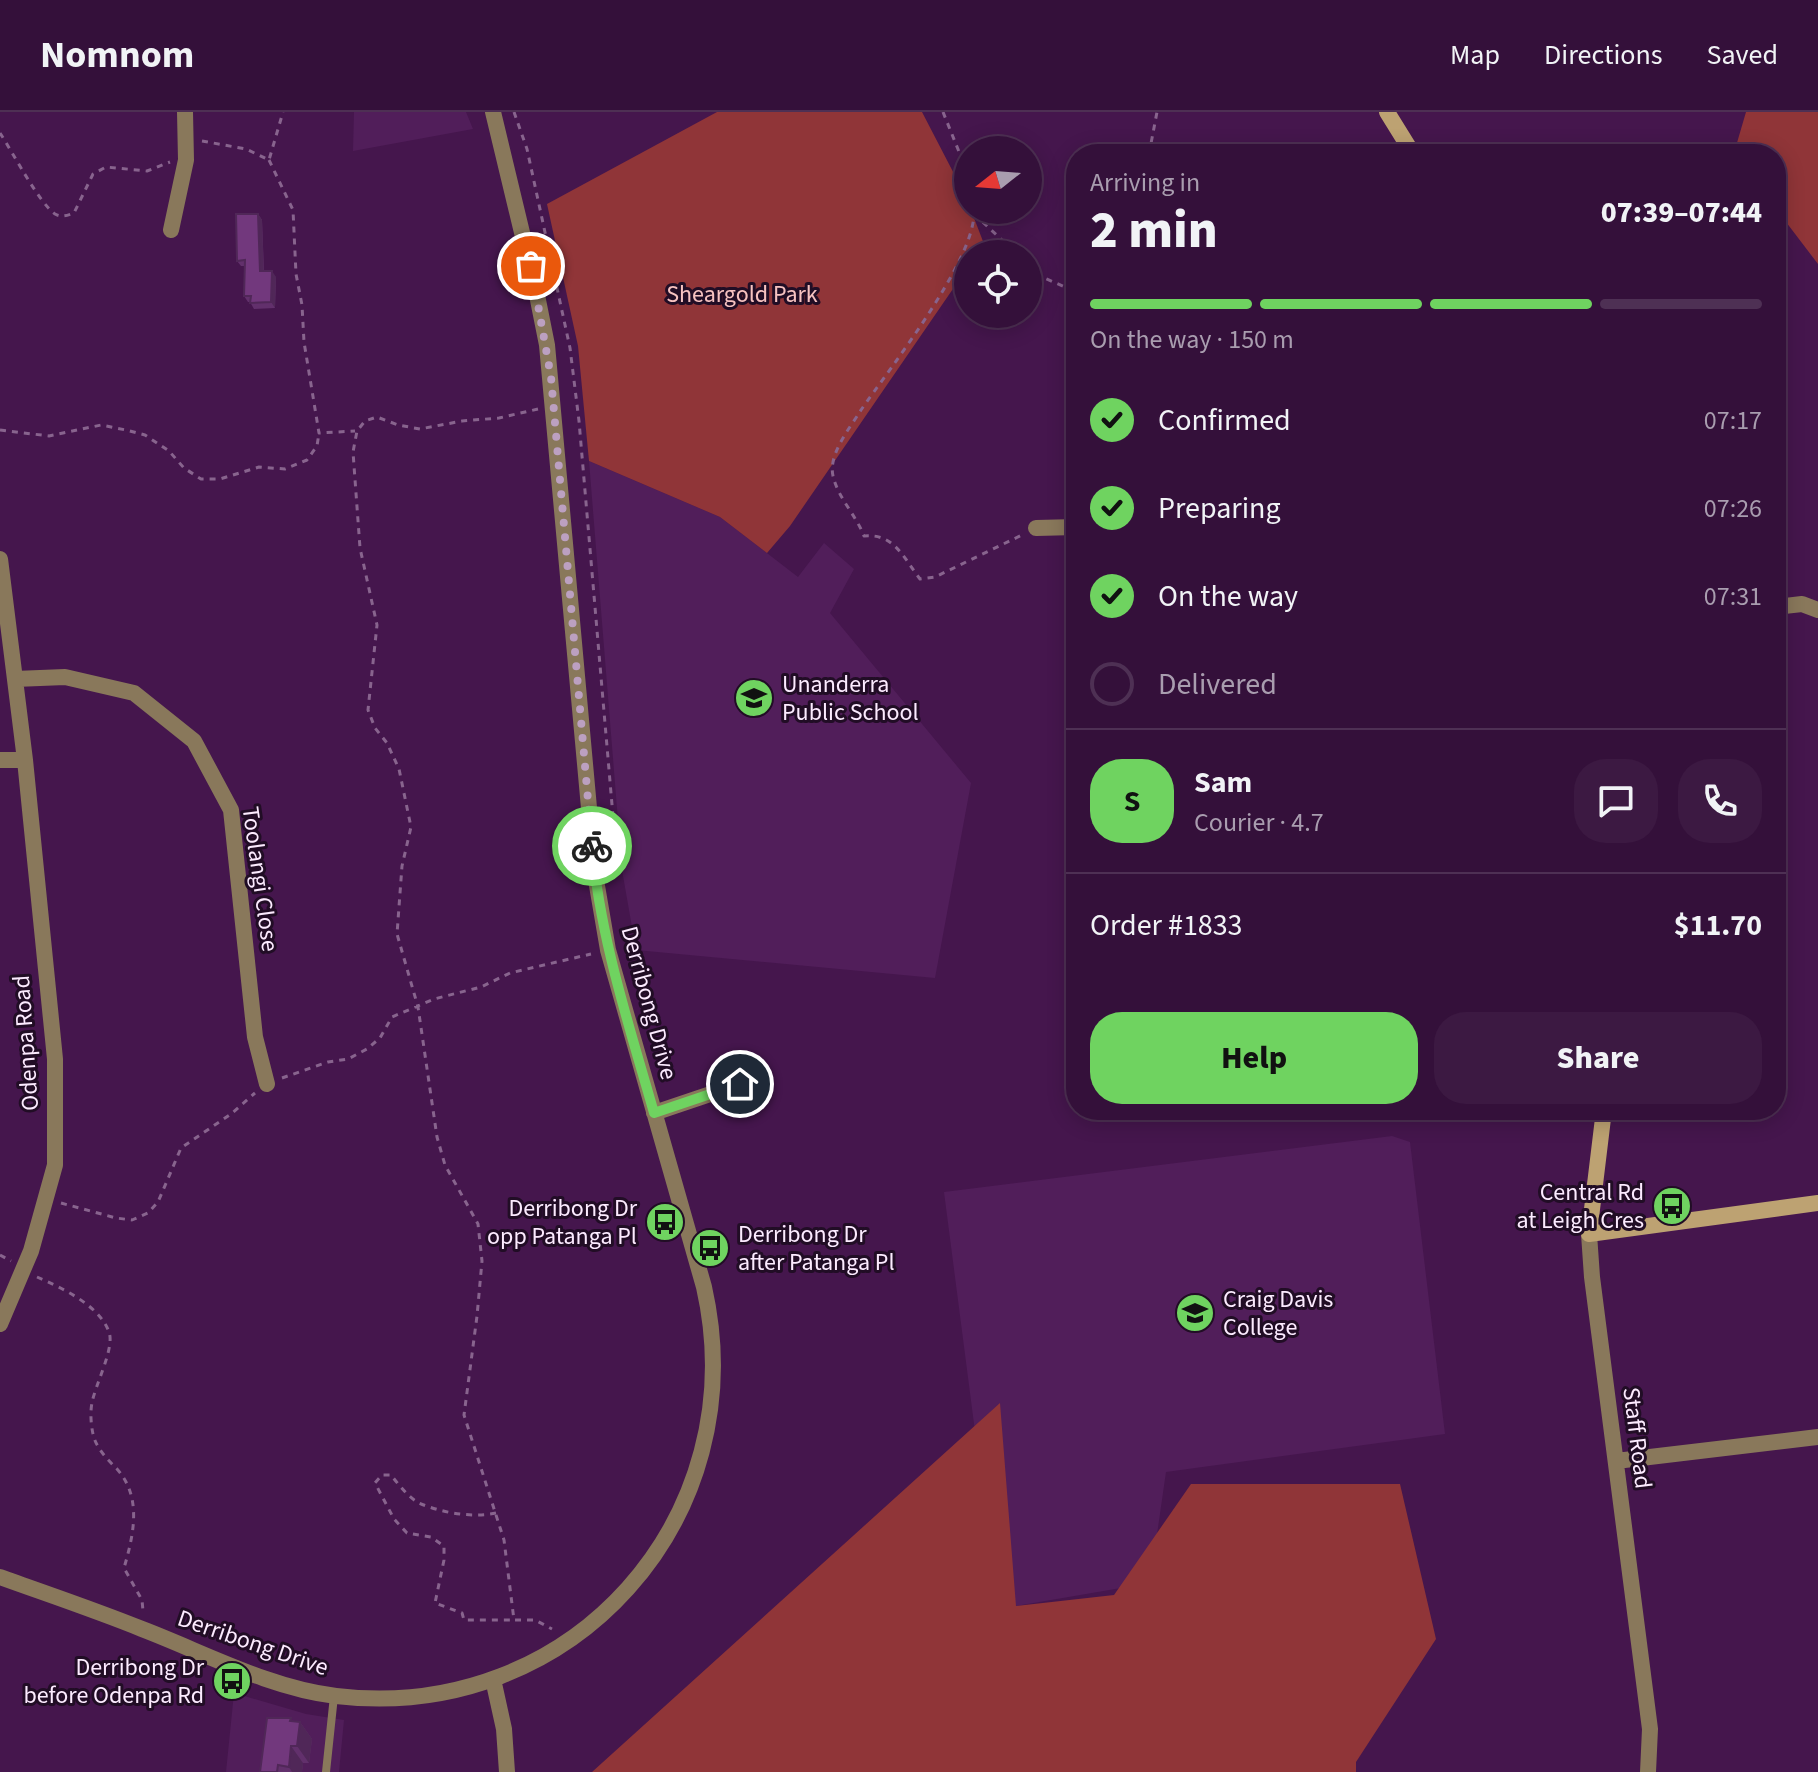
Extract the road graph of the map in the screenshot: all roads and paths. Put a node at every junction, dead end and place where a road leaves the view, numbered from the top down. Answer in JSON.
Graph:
{"nodes":[{"id":1,"x":185,"y":112,"type":"edge"},
{"id":2,"x":283,"y":112,"type":"edge"},
{"id":3,"x":493,"y":112,"type":"edge"},
{"id":4,"x":514,"y":112,"type":"edge"},
{"id":5,"x":943,"y":112,"type":"edge"},
{"id":6,"x":1157,"y":112,"type":"edge"},
{"id":7,"x":1387,"y":112,"type":"edge"},
{"id":8,"x":0,"y":133,"type":"edge"},
{"id":9,"x":954,"y":139,"type":"edge"},
{"id":10,"x":186,"y":142,"type":"junction"},
{"id":11,"x":1151,"y":144,"type":"edge"},
{"id":12,"x":1407,"y":144,"type":"edge"},
{"id":13,"x":186,"y":160,"type":"junction"},
{"id":14,"x":269,"y":160,"type":"junction"},
{"id":15,"x":972,"y":224,"type":"edge"},
{"id":16,"x":986,"y":224,"type":"edge"},
{"id":17,"x":171,"y":230,"type":"dead end"},
{"id":18,"x":1003,"y":240,"type":"edge"},
{"id":19,"x":1042,"y":277,"type":"edge"},
{"id":20,"x":1066,"y":288,"type":"edge"},
{"id":21,"x":554,"y":405,"type":"junction"},
{"id":22,"x":0,"y":430,"type":"edge"},
{"id":23,"x":357,"y":431,"type":"junction"},
{"id":24,"x":319,"y":433,"type":"junction"},
{"id":25,"x":1066,"y":527,"type":"edge"},
{"id":26,"x":1036,"y":528,"type":"joint"},
{"id":27,"x":0,"y":559,"type":"edge"},
{"id":28,"x":1786,"y":606,"type":"edge"},
{"id":29,"x":1818,"y":610,"type":"edge"},
{"id":30,"x":15,"y":679,"type":"junction"},
{"id":31,"x":0,"y":760,"type":"edge"},
{"id":32,"x":25,"y":760,"type":"junction"},
{"id":33,"x":614,"y":828,"type":"dead end"},
{"id":34,"x":608,"y":950,"type":"junction"},
{"id":35,"x":418,"y":1007,"type":"junction"},
{"id":36,"x":267,"y":1084,"type":"junction"},
{"id":37,"x":740,"y":1084,"type":"dead end"},
{"id":38,"x":654,"y":1113,"type":"junction"},
{"id":39,"x":1603,"y":1120,"type":"edge"},
{"id":40,"x":46,"y":1199,"type":"junction"},
{"id":41,"x":1818,"y":1203,"type":"edge"},
{"id":42,"x":1589,"y":1234,"type":"junction"},
{"id":43,"x":23,"y":1271,"type":"junction"},
{"id":44,"x":0,"y":1324,"type":"edge"},
{"id":45,"x":1818,"y":1437,"type":"edge"},
{"id":46,"x":1616,"y":1461,"type":"junction"},
{"id":47,"x":496,"y":1513,"type":"junction"},
{"id":48,"x":0,"y":1577,"type":"edge"},
{"id":49,"x":514,"y":1620,"type":"junction"},
{"id":50,"x":140,"y":1628,"type":"junction"},
{"id":51,"x":564,"y":1644,"type":"junction"},
{"id":52,"x":493,"y":1679,"type":"junction"},
{"id":53,"x":334,"y":1696,"type":"junction"},
{"id":54,"x":1652,"y":1771,"type":"edge"},
{"id":55,"x":326,"y":1772,"type":"edge"},
{"id":56,"x":507,"y":1772,"type":"edge"}],
"edges":[{"from":1,"to":10,"type":"street"},
{"from":2,"to":14,"type":"path"},
{"from":3,"to":21,"type":"street","name":"Derribong Drive"},
{"from":4,"to":33,"type":"path"},
{"from":5,"to":9,"type":"path"},
{"from":6,"to":11,"type":"path"},
{"from":7,"to":12,"type":"street"},
{"from":8,"to":13,"type":"path"},
{"from":10,"to":13,"type":"street"},
{"from":10,"to":14,"type":"path"},
{"from":13,"to":17,"type":"street"},
{"from":14,"to":24,"type":"path"},
{"from":15,"to":26,"type":"path"},
{"from":16,"to":18,"type":"path"},
{"from":19,"to":20,"type":"path"},
{"from":21,"to":23,"type":"path"},
{"from":21,"to":34,"type":"street","name":"Derribong Drive"},
{"from":22,"to":24,"type":"path"},
{"from":23,"to":24,"type":"path"},
{"from":23,"to":35,"type":"path"},
{"from":25,"to":26,"type":"street"},
{"from":27,"to":30,"type":"street","name":"Odenpa Road"},
{"from":28,"to":29,"type":"street"},
{"from":30,"to":32,"type":"street","name":"Odenpa Road"},
{"from":30,"to":36,"type":"street","name":"Toolangi Close"},
{"from":31,"to":32,"type":"street"},
{"from":32,"to":40,"type":"street","name":"Odenpa Road"},
{"from":34,"to":35,"type":"path"},
{"from":34,"to":38,"type":"street","name":"Derribong Drive"},
{"from":35,"to":36,"type":"path"},
{"from":35,"to":47,"type":"path"},
{"from":36,"to":40,"type":"path"},
{"from":37,"to":38,"type":"street"},
{"from":38,"to":51,"type":"street","name":"Derribong Drive"},
{"from":39,"to":42,"type":"street","name":"Staff Road"},
{"from":40,"to":43,"type":"street","name":"Odenpa Road"},
{"from":41,"to":42,"type":"street"},
{"from":42,"to":46,"type":"street","name":"Staff Road"},
{"from":43,"to":44,"type":"street","name":"Odenpa Road"},
{"from":43,"to":50,"type":"path"},
{"from":45,"to":46,"type":"street"},
{"from":46,"to":54,"type":"street","name":"Staff Road"},
{"from":47,"to":49,"type":"path"},
{"from":47,"to":49,"type":"path"},
{"from":48,"to":50,"type":"street","name":"Derribong Drive"},
{"from":49,"to":51,"type":"path"},
{"from":50,"to":53,"type":"street","name":"Derribong Drive"},
{"from":51,"to":52,"type":"street","name":"Derribong Drive"},
{"from":52,"to":53,"type":"street","name":"Derribong Drive"},
{"from":52,"to":56,"type":"street"},
{"from":53,"to":55,"type":"lane"}]}
